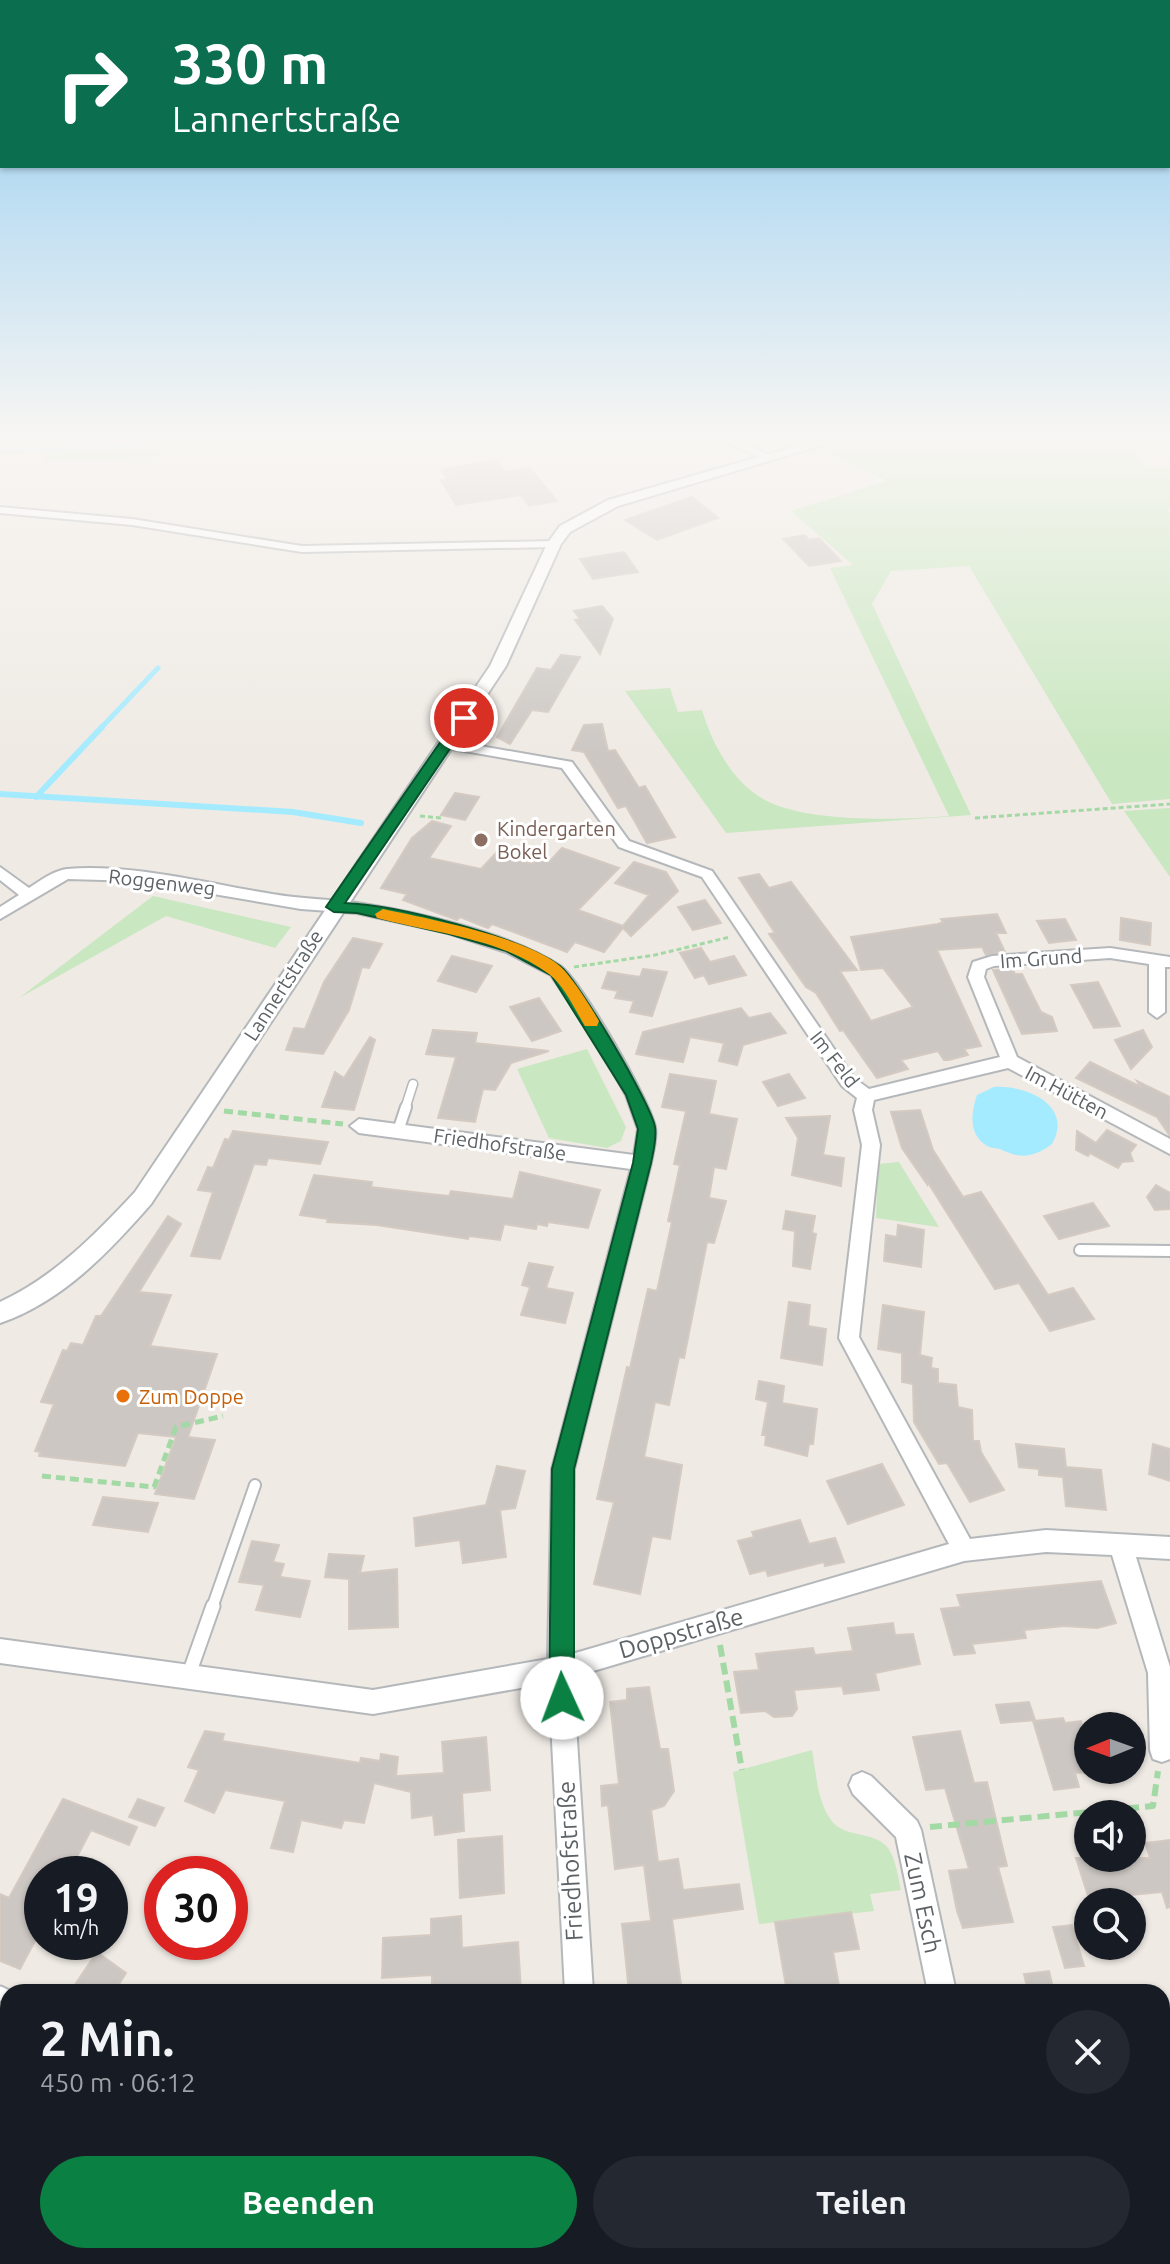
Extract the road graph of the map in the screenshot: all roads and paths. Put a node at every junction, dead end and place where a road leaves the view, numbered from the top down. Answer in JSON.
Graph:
{"nodes":[{"id":1,"x":554,"y":544,"type":"edge"},
{"id":2,"x":275,"y":545,"type":"edge"},
{"id":3,"x":521,"y":545,"type":"edge"},
{"id":4,"x":446,"y":744,"type":"junction"},
{"id":5,"x":1170,"y":804,"type":"edge"},
{"id":6,"x":417,"y":816,"type":"dead end"},
{"id":7,"x":442,"y":818,"type":"dead end"},
{"id":8,"x":975,"y":818,"type":"dead end"},
{"id":9,"x":0,"y":872,"type":"edge"},
{"id":10,"x":29,"y":895,"type":"junction"},
{"id":11,"x":334,"y":907,"type":"junction"},
{"id":12,"x":0,"y":914,"type":"edge"},
{"id":13,"x":746,"y":933,"type":"junction"},
{"id":14,"x":1164,"y":961,"type":"edge"},
{"id":15,"x":557,"y":971,"type":"junction"},
{"id":16,"x":1157,"y":1012,"type":"dead end"},
{"id":17,"x":1010,"y":1061,"type":"junction"},
{"id":18,"x":413,"y":1084,"type":"dead end"},
{"id":19,"x":866,"y":1096,"type":"junction"},
{"id":20,"x":202,"y":1109,"type":"junction"},
{"id":21,"x":359,"y":1126,"type":"joint"},
{"id":22,"x":398,"y":1131,"type":"junction"},
{"id":23,"x":1170,"y":1147,"type":"edge"},
{"id":24,"x":642,"y":1163,"type":"junction"},
{"id":25,"x":1080,"y":1250,"type":"dead end"},
{"id":26,"x":1170,"y":1251,"type":"edge"},
{"id":27,"x":0,"y":1313,"type":"edge"},
{"id":28,"x":223,"y":1416,"type":"dead end"},
{"id":29,"x":42,"y":1476,"type":"dead end"},
{"id":30,"x":255,"y":1485,"type":"dead end"},
{"id":31,"x":1121,"y":1546,"type":"junction"},
{"id":32,"x":1170,"y":1548,"type":"edge"},
{"id":33,"x":964,"y":1550,"type":"junction"},
{"id":34,"x":715,"y":1623,"type":"junction"},
{"id":35,"x":0,"y":1651,"type":"edge"},
{"id":36,"x":560,"y":1669,"type":"junction"},
{"id":37,"x":188,"y":1677,"type":"junction"},
{"id":38,"x":1162,"y":1750,"type":"joint"},
{"id":39,"x":742,"y":1770,"type":"dead end"},
{"id":40,"x":862,"y":1785,"type":"dead end"},
{"id":41,"x":908,"y":1830,"type":"junction"},
{"id":42,"x":579,"y":1984,"type":"edge"},
{"id":43,"x":940,"y":1984,"type":"edge"}],
"edges":[{"from":1,"to":4,"type":"street","name":"Lannertstraße"},
{"from":2,"to":3,"type":"street"},
{"from":4,"to":11,"type":"street","name":"Lannertstraße"},
{"from":4,"to":13,"type":"street","name":"Im Feld"},
{"from":5,"to":8,"type":"path"},
{"from":6,"to":7,"type":"path"},
{"from":9,"to":10,"type":"street"},
{"from":10,"to":11,"type":"street","name":"Roggenweg"},
{"from":10,"to":12,"type":"street","name":"Roggenweg"},
{"from":11,"to":15,"type":"street","name":"Friedhofstraße"},
{"from":11,"to":20,"type":"street","name":"Lannertstraße"},
{"from":13,"to":15,"type":"path"},
{"from":13,"to":19,"type":"street","name":"Im Feld"},
{"from":14,"to":16,"type":"street","name":"Im Grund"},
{"from":14,"to":17,"type":"street","name":"Im Grund"},
{"from":15,"to":24,"type":"street","name":"Friedhofstraße"},
{"from":17,"to":19,"type":"street","name":"Im Hütten"},
{"from":17,"to":23,"type":"street","name":"Im Hütten"},
{"from":18,"to":22,"type":"lane"},
{"from":19,"to":33,"type":"street","name":"Im Feld"},
{"from":20,"to":21,"type":"path"},
{"from":20,"to":27,"type":"street","name":"Lannertstraße"},
{"from":21,"to":22,"type":"street","name":"Friedhofstraße"},
{"from":22,"to":24,"type":"street","name":"Friedhofstraße"},
{"from":24,"to":36,"type":"street","name":"Friedhofstraße"},
{"from":25,"to":26,"type":"lane"},
{"from":28,"to":29,"type":"path"},
{"from":30,"to":37,"type":"lane"},
{"from":31,"to":32,"type":"street","name":"Doppstraße"},
{"from":31,"to":33,"type":"street","name":"Doppstraße"},
{"from":31,"to":38,"type":"street"},
{"from":33,"to":34,"type":"street","name":"Doppstraße"},
{"from":34,"to":36,"type":"street","name":"Doppstraße"},
{"from":34,"to":39,"type":"path"},
{"from":35,"to":37,"type":"street","name":"Doppstraße"},
{"from":36,"to":37,"type":"street","name":"Doppstraße"},
{"from":36,"to":42,"type":"street","name":"Friedhofstraße"},
{"from":38,"to":41,"type":"path"},
{"from":40,"to":41,"type":"street","name":"Zum Esch"},
{"from":41,"to":43,"type":"street","name":"Zum Esch"}]}
